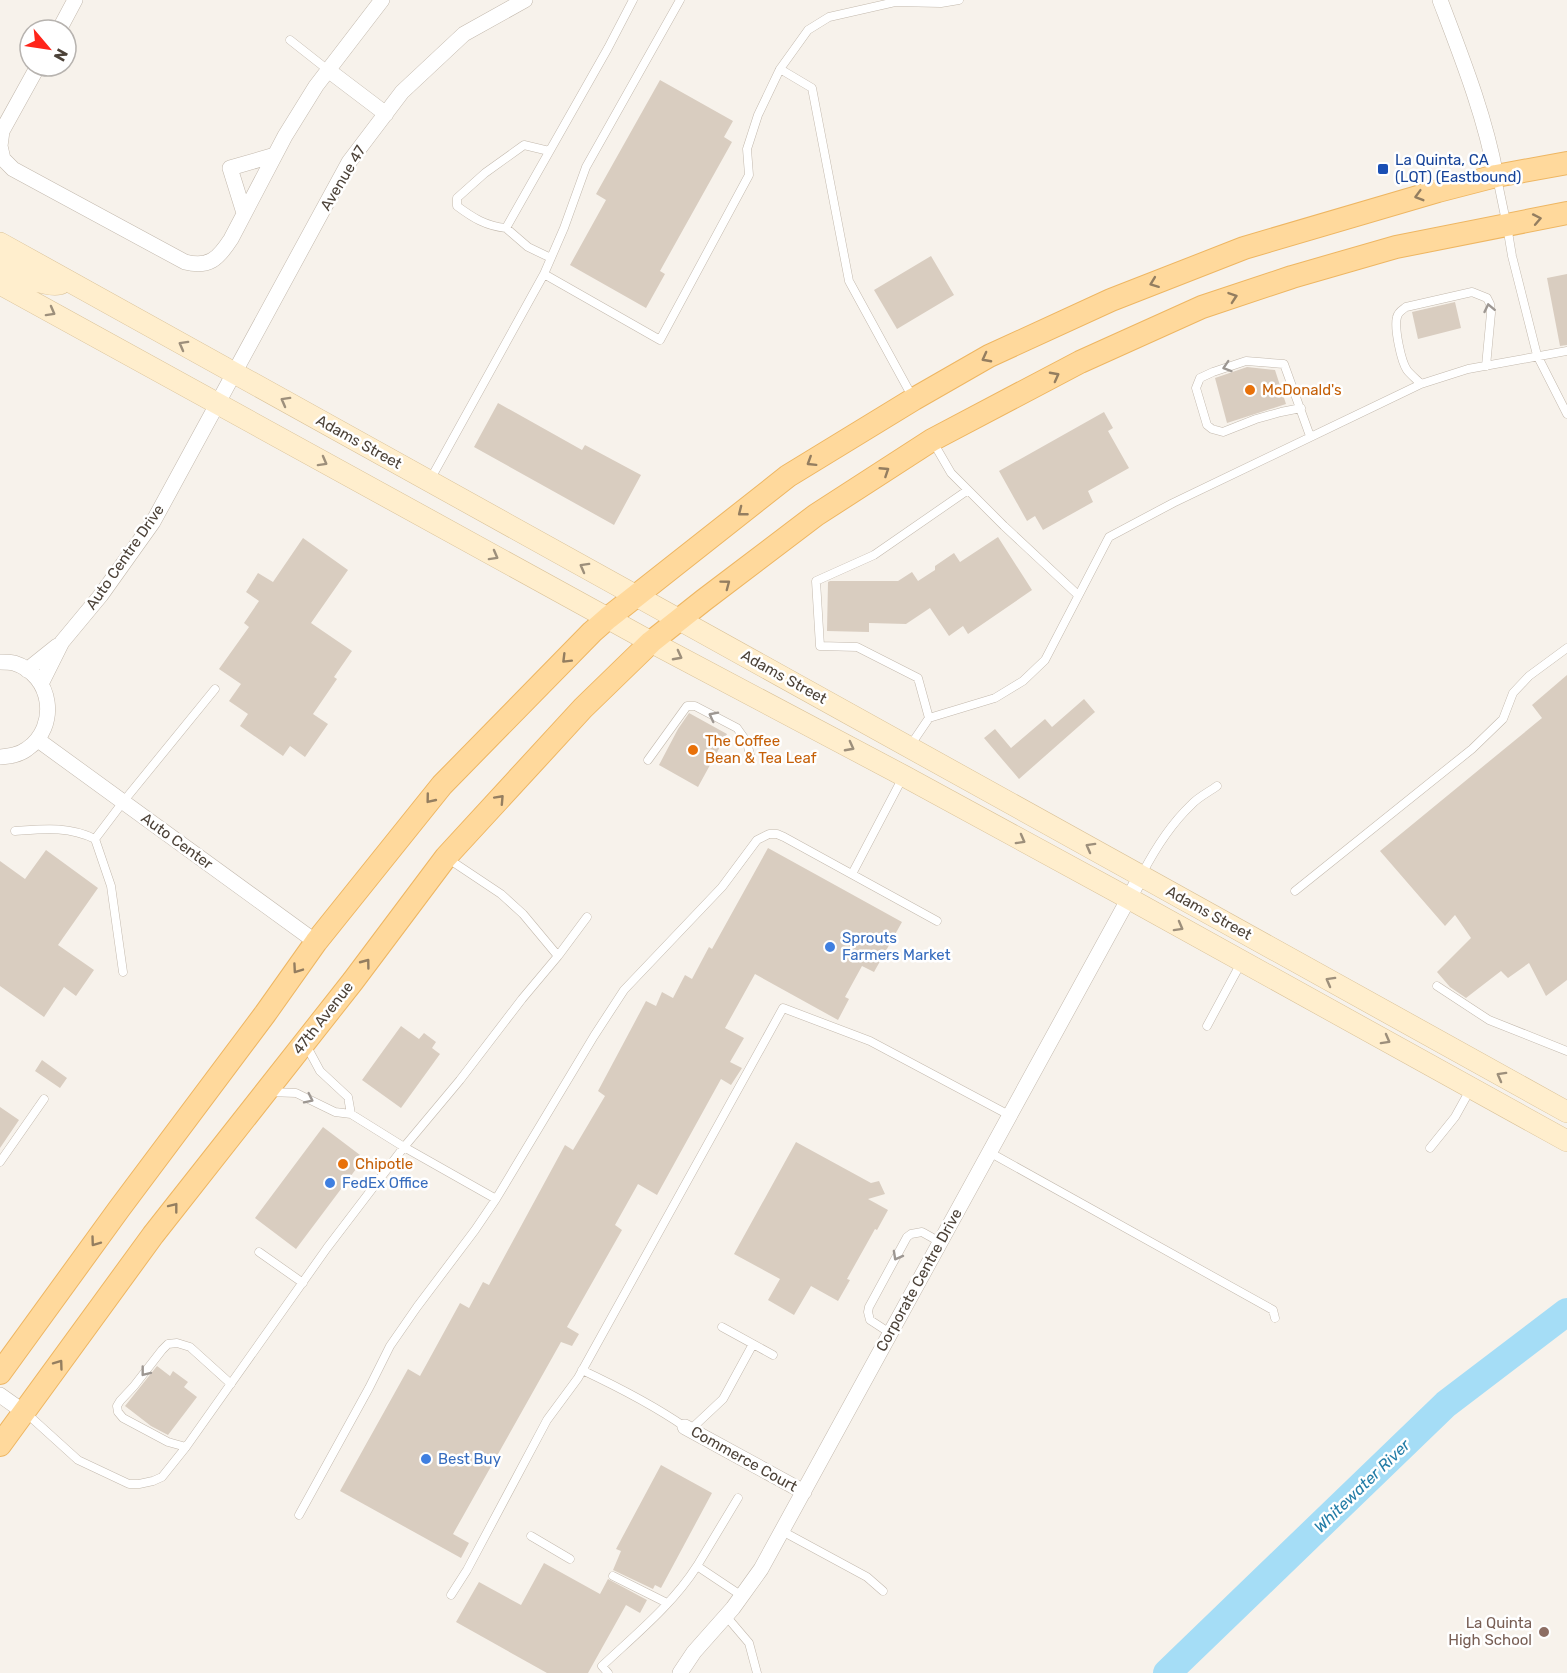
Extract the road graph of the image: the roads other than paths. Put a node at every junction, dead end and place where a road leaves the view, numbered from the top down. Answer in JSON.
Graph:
{"nodes":[{"id":1,"x":75,"y":0,"type":"edge"},
{"id":2,"x":381,"y":0,"type":"edge"},
{"id":3,"x":525,"y":0,"type":"edge"},
{"id":4,"x":633,"y":0,"type":"edge"},
{"id":5,"x":680,"y":0,"type":"edge"},
{"id":6,"x":959,"y":0,"type":"edge"},
{"id":7,"x":1440,"y":0,"type":"edge"},
{"id":8,"x":65,"y":18,"type":"edge"},
{"id":9,"x":290,"y":40,"type":"dead end"},
{"id":10,"x":780,"y":69,"type":"junction"},
{"id":11,"x":328,"y":70,"type":"junction"},
{"id":12,"x":31,"y":78,"type":"edge"},
{"id":13,"x":386,"y":114,"type":"junction"},
{"id":14,"x":549,"y":151,"type":"junction"},
{"id":15,"x":275,"y":155,"type":"junction"},
{"id":16,"x":1567,"y":163,"type":"edge"},
{"id":17,"x":1496,"y":176,"type":"junction"},
{"id":18,"x":244,"y":213,"type":"junction"},
{"id":19,"x":1567,"y":213,"type":"edge"},
{"id":20,"x":1507,"y":226,"type":"junction"},
{"id":21,"x":506,"y":228,"type":"junction"},
{"id":22,"x":0,"y":243,"type":"edge"},
{"id":23,"x":551,"y":258,"type":"junction"},
{"id":24,"x":0,"y":263,"type":"edge"},
{"id":25,"x":544,"y":274,"type":"junction"},
{"id":26,"x":70,"y":282,"type":"junction"},
{"id":27,"x":0,"y":284,"type":"edge"},
{"id":28,"x":1567,"y":351,"type":"edge"},
{"id":29,"x":1537,"y":355,"type":"junction"},
{"id":30,"x":1486,"y":366,"type":"junction"},
{"id":31,"x":234,"y":373,"type":"junction"},
{"id":32,"x":1421,"y":384,"type":"junction"},
{"id":33,"x":914,"y":399,"type":"junction"},
{"id":34,"x":217,"y":404,"type":"junction"},
{"id":35,"x":1301,"y":408,"type":"junction"},
{"id":36,"x":1567,"y":414,"type":"edge"},
{"id":37,"x":1310,"y":436,"type":"junction"},
{"id":38,"x":932,"y":440,"type":"junction"},
{"id":39,"x":429,"y":481,"type":"junction"},
{"id":40,"x":968,"y":490,"type":"junction"},
{"id":41,"x":635,"y":595,"type":"junction"},
{"id":42,"x":1078,"y":595,"type":"junction"},
{"id":43,"x":608,"y":618,"type":"junction"},
{"id":44,"x":679,"y":619,"type":"junction"},
{"id":45,"x":62,"y":642,"type":"junction"},
{"id":46,"x":651,"y":642,"type":"junction"},
{"id":47,"x":1567,"y":648,"type":"edge"},
{"id":48,"x":0,"y":662,"type":"edge"},
{"id":49,"x":27,"y":670,"type":"junction"},
{"id":50,"x":41,"y":684,"type":"junction"},
{"id":51,"x":215,"y":689,"type":"dead end"},
{"id":52,"x":929,"y":718,"type":"junction"},
{"id":53,"x":38,"y":740,"type":"junction"},
{"id":54,"x":909,"y":747,"type":"junction"},
{"id":55,"x":750,"y":755,"type":"dead end"},
{"id":56,"x":0,"y":757,"type":"edge"},
{"id":57,"x":648,"y":760,"type":"dead end"},
{"id":58,"x":904,"y":776,"type":"junction"},
{"id":59,"x":1217,"y":786,"type":"dead end"},
{"id":60,"x":123,"y":802,"type":"junction"},
{"id":61,"x":15,"y":831,"type":"dead end"},
{"id":62,"x":94,"y":839,"type":"junction"},
{"id":63,"x":446,"y":858,"type":"junction"},
{"id":64,"x":852,"y":874,"type":"junction"},
{"id":65,"x":1141,"y":876,"type":"junction"},
{"id":66,"x":1295,"y":891,"type":"dead end"},
{"id":67,"x":1128,"y":898,"type":"junction"},
{"id":68,"x":587,"y":917,"type":"dead end"},
{"id":69,"x":937,"y":921,"type":"dead end"},
{"id":70,"x":316,"y":942,"type":"junction"},
{"id":71,"x":558,"y":956,"type":"junction"},
{"id":72,"x":1242,"y":962,"type":"junction"},
{"id":73,"x":123,"y":972,"type":"dead end"},
{"id":74,"x":1437,"y":986,"type":"dead end"},
{"id":75,"x":1207,"y":1026,"type":"dead end"},
{"id":76,"x":304,"y":1042,"type":"junction"},
{"id":77,"x":1567,"y":1051,"type":"edge"},
{"id":78,"x":1471,"y":1087,"type":"junction"},
{"id":79,"x":265,"y":1092,"type":"junction"},
{"id":80,"x":44,"y":1099,"type":"dead end"},
{"id":81,"x":1560,"y":1108,"type":"edge"},
{"id":82,"x":351,"y":1114,"type":"junction"},
{"id":83,"x":1010,"y":1115,"type":"junction"},
{"id":84,"x":1567,"y":1141,"type":"edge"},
{"id":85,"x":404,"y":1147,"type":"junction"},
{"id":86,"x":1430,"y":1148,"type":"dead end"},
{"id":87,"x":989,"y":1152,"type":"junction"},
{"id":88,"x":0,"y":1162,"type":"edge"},
{"id":89,"x":496,"y":1198,"type":"junction"},
{"id":90,"x":940,"y":1242,"type":"junction"},
{"id":91,"x":259,"y":1252,"type":"dead end"},
{"id":92,"x":303,"y":1283,"type":"junction"},
{"id":93,"x":1275,"y":1318,"type":"dead end"},
{"id":94,"x":722,"y":1327,"type":"dead end"},
{"id":95,"x":890,"y":1333,"type":"junction"},
{"id":96,"x":753,"y":1344,"type":"junction"},
{"id":97,"x":773,"y":1355,"type":"dead end"},
{"id":98,"x":582,"y":1371,"type":"junction"},
{"id":99,"x":0,"y":1373,"type":"edge"},
{"id":100,"x":231,"y":1384,"type":"junction"},
{"id":101,"x":0,"y":1395,"type":"edge"},
{"id":102,"x":24,"y":1412,"type":"junction"},
{"id":103,"x":688,"y":1428,"type":"junction"},
{"id":104,"x":0,"y":1445,"type":"edge"},
{"id":105,"x":186,"y":1447,"type":"junction"},
{"id":106,"x":804,"y":1492,"type":"junction"},
{"id":107,"x":738,"y":1498,"type":"dead end"},
{"id":108,"x":299,"y":1515,"type":"dead end"},
{"id":109,"x":782,"y":1531,"type":"junction"},
{"id":110,"x":531,"y":1536,"type":"dead end"},
{"id":111,"x":570,"y":1559,"type":"dead end"},
{"id":112,"x":697,"y":1566,"type":"junction"},
{"id":113,"x":613,"y":1576,"type":"dead end"},
{"id":114,"x":883,"y":1591,"type":"dead end"},
{"id":115,"x":451,"y":1595,"type":"dead end"},
{"id":116,"x":742,"y":1596,"type":"junction"},
{"id":117,"x":667,"y":1603,"type":"junction"},
{"id":118,"x":726,"y":1616,"type":"junction"},
{"id":119,"x":608,"y":1673,"type":"edge"},
{"id":120,"x":680,"y":1673,"type":"edge"},
{"id":121,"x":757,"y":1673,"type":"edge"}],
"edges":[{"from":1,"to":8,"type":"street"},
{"from":2,"to":11,"type":"street"},
{"from":3,"to":13,"type":"street","name":"Avenue 47"},
{"from":4,"to":14,"type":"lane"},
{"from":5,"to":23,"type":"lane"},
{"from":6,"to":10,"type":"lane"},
{"from":7,"to":17,"type":"street"},
{"from":9,"to":11,"type":"lane"},
{"from":10,"to":25,"type":"lane"},
{"from":10,"to":33,"type":"lane"},
{"from":11,"to":13,"type":"street"},
{"from":11,"to":15,"type":"street"},
{"from":12,"to":18,"type":"street"},
{"from":13,"to":31,"type":"street","name":"Avenue 47"},
{"from":14,"to":21,"type":"lane"},
{"from":14,"to":21,"type":"lane"},
{"from":15,"to":18,"type":"street"},
{"from":15,"to":18,"type":"street"},
{"from":16,"to":17,"type":"main road"},
{"from":17,"to":20,"type":"lane"},
{"from":17,"to":33,"type":"main road","one_way":true},
{"from":20,"to":19,"type":"main road","name":"47th Avenue","one_way":true},
{"from":20,"to":29,"type":"lane"},
{"from":38,"to":20,"type":"main road","name":"47th Avenue","one_way":true},
{"from":21,"to":23,"type":"lane"},
{"from":22,"to":26,"type":"street","name":"Adams Street"},
{"from":23,"to":25,"type":"lane"},
{"from":24,"to":26,"type":"street"},
{"from":25,"to":39,"type":"lane"},
{"from":31,"to":26,"type":"street","name":"Adams Street","one_way":true},
{"from":27,"to":34,"type":"street","name":"Adams Street","one_way":true},
{"from":28,"to":29,"type":"lane"},
{"from":29,"to":30,"type":"lane"},
{"from":29,"to":36,"type":"lane"},
{"from":30,"to":32,"type":"lane"},
{"from":30,"to":32,"type":"lane","one_way":true},
{"from":31,"to":34,"type":"street","name":"Avenue 47"},
{"from":39,"to":31,"type":"street","name":"Adams Street","one_way":true},
{"from":32,"to":37,"type":"lane"},
{"from":33,"to":41,"type":"main road","one_way":true},
{"from":34,"to":43,"type":"street","name":"Adams Street","one_way":true},
{"from":34,"to":45,"type":"street","name":"Auto Centre Drive"},
{"from":35,"to":35,"type":"lane","one_way":true},
{"from":35,"to":37,"type":"lane"},
{"from":37,"to":42,"type":"lane"},
{"from":38,"to":40,"type":"lane"},
{"from":44,"to":38,"type":"main road","name":"47th Avenue","one_way":true},
{"from":41,"to":39,"type":"street","name":"Adams Street","one_way":true},
{"from":40,"to":42,"type":"lane"},
{"from":40,"to":52,"type":"lane"},
{"from":41,"to":43,"type":"main road"},
{"from":41,"to":44,"type":"street","name":"Adams Street"},
{"from":42,"to":52,"type":"lane"},
{"from":43,"to":46,"type":"street","name":"Adams Street"},
{"from":43,"to":70,"type":"main road","one_way":true},
{"from":44,"to":46,"type":"main road","name":"47th Avenue"},
{"from":44,"to":54,"type":"street","name":"Adams Street"},
{"from":45,"to":49,"type":"street","name":"Auto Centre Drive"},
{"from":45,"to":50,"type":"street","name":"Auto Centre Drive"},
{"from":46,"to":58,"type":"street","name":"Adams Street","one_way":true},
{"from":63,"to":46,"type":"main road","name":"47th Avenue","one_way":true},
{"from":47,"to":66,"type":"lane"},
{"from":48,"to":49,"type":"street"},
{"from":49,"to":50,"type":"street"},
{"from":50,"to":53,"type":"street"},
{"from":51,"to":60,"type":"lane"},
{"from":52,"to":54,"type":"lane"},
{"from":53,"to":56,"type":"street"},
{"from":53,"to":60,"type":"street","name":"Auto Center"},
{"from":65,"to":54,"type":"street","name":"Adams Street","one_way":true},
{"from":55,"to":57,"type":"lane","one_way":true},
{"from":58,"to":64,"type":"lane"},
{"from":58,"to":67,"type":"street","name":"Adams Street","one_way":true},
{"from":59,"to":65,"type":"lane"},
{"from":60,"to":62,"type":"lane"},
{"from":60,"to":70,"type":"street","name":"Auto Center"},
{"from":61,"to":62,"type":"lane"},
{"from":62,"to":73,"type":"lane"},
{"from":63,"to":71,"type":"lane"},
{"from":76,"to":63,"type":"main road","name":"47th Avenue","one_way":true},
{"from":64,"to":69,"type":"lane"},
{"from":64,"to":89,"type":"lane"},
{"from":65,"to":67,"type":"street","name":"Corporate Centre Drive"},
{"from":81,"to":65,"type":"street","name":"Adams Street","one_way":true},
{"from":67,"to":72,"type":"street","name":"Adams Street","one_way":true},
{"from":67,"to":83,"type":"street","name":"Corporate Centre Drive"},
{"from":68,"to":71,"type":"lane"},
{"from":70,"to":99,"type":"main road","one_way":true},
{"from":71,"to":85,"type":"lane"},
{"from":72,"to":75,"type":"lane"},
{"from":72,"to":78,"type":"street","name":"Adams Street","one_way":true},
{"from":74,"to":77,"type":"lane"},
{"from":76,"to":79,"type":"main road","name":"47th Avenue"},
{"from":76,"to":82,"type":"lane"},
{"from":78,"to":84,"type":"street","name":"Adams Street"},
{"from":78,"to":86,"type":"lane"},
{"from":79,"to":82,"type":"lane","one_way":true},
{"from":102,"to":79,"type":"main road","name":"47th Avenue","one_way":true},
{"from":80,"to":88,"type":"lane"},
{"from":82,"to":85,"type":"lane"},
{"from":83,"to":87,"type":"street","name":"Corporate Centre Drive"},
{"from":83,"to":98,"type":"lane"},
{"from":85,"to":89,"type":"lane"},
{"from":85,"to":92,"type":"lane"},
{"from":87,"to":90,"type":"street","name":"Corporate Centre Drive"},
{"from":87,"to":93,"type":"lane"},
{"from":89,"to":108,"type":"lane"},
{"from":90,"to":95,"type":"street","name":"Corporate Centre Drive"},
{"from":90,"to":95,"type":"lane","one_way":true},
{"from":91,"to":92,"type":"lane"},
{"from":92,"to":100,"type":"lane"},
{"from":94,"to":96,"type":"lane"},
{"from":95,"to":106,"type":"street","name":"Corporate Centre Drive"},
{"from":96,"to":97,"type":"lane"},
{"from":96,"to":103,"type":"lane"},
{"from":98,"to":103,"type":"lane"},
{"from":98,"to":115,"type":"lane"},
{"from":100,"to":105,"type":"lane"},
{"from":100,"to":105,"type":"lane","one_way":true},
{"from":101,"to":102,"type":"street"},
{"from":102,"to":104,"type":"main road","name":"47th Avenue"},
{"from":102,"to":105,"type":"lane"},
{"from":103,"to":106,"type":"street","name":"Commerce Court"},
{"from":106,"to":109,"type":"street","name":"Corporate Centre Drive"},
{"from":107,"to":112,"type":"lane"},
{"from":109,"to":114,"type":"lane"},
{"from":109,"to":116,"type":"street","name":"Corporate Centre Drive"},
{"from":110,"to":111,"type":"lane"},
{"from":112,"to":116,"type":"lane"},
{"from":112,"to":117,"type":"lane"},
{"from":113,"to":117,"type":"lane"},
{"from":116,"to":118,"type":"street","name":"Corporate Centre Drive"},
{"from":117,"to":119,"type":"lane"},
{"from":118,"to":120,"type":"street","name":"Corporate Centre Drive"},
{"from":118,"to":121,"type":"lane"}]}
